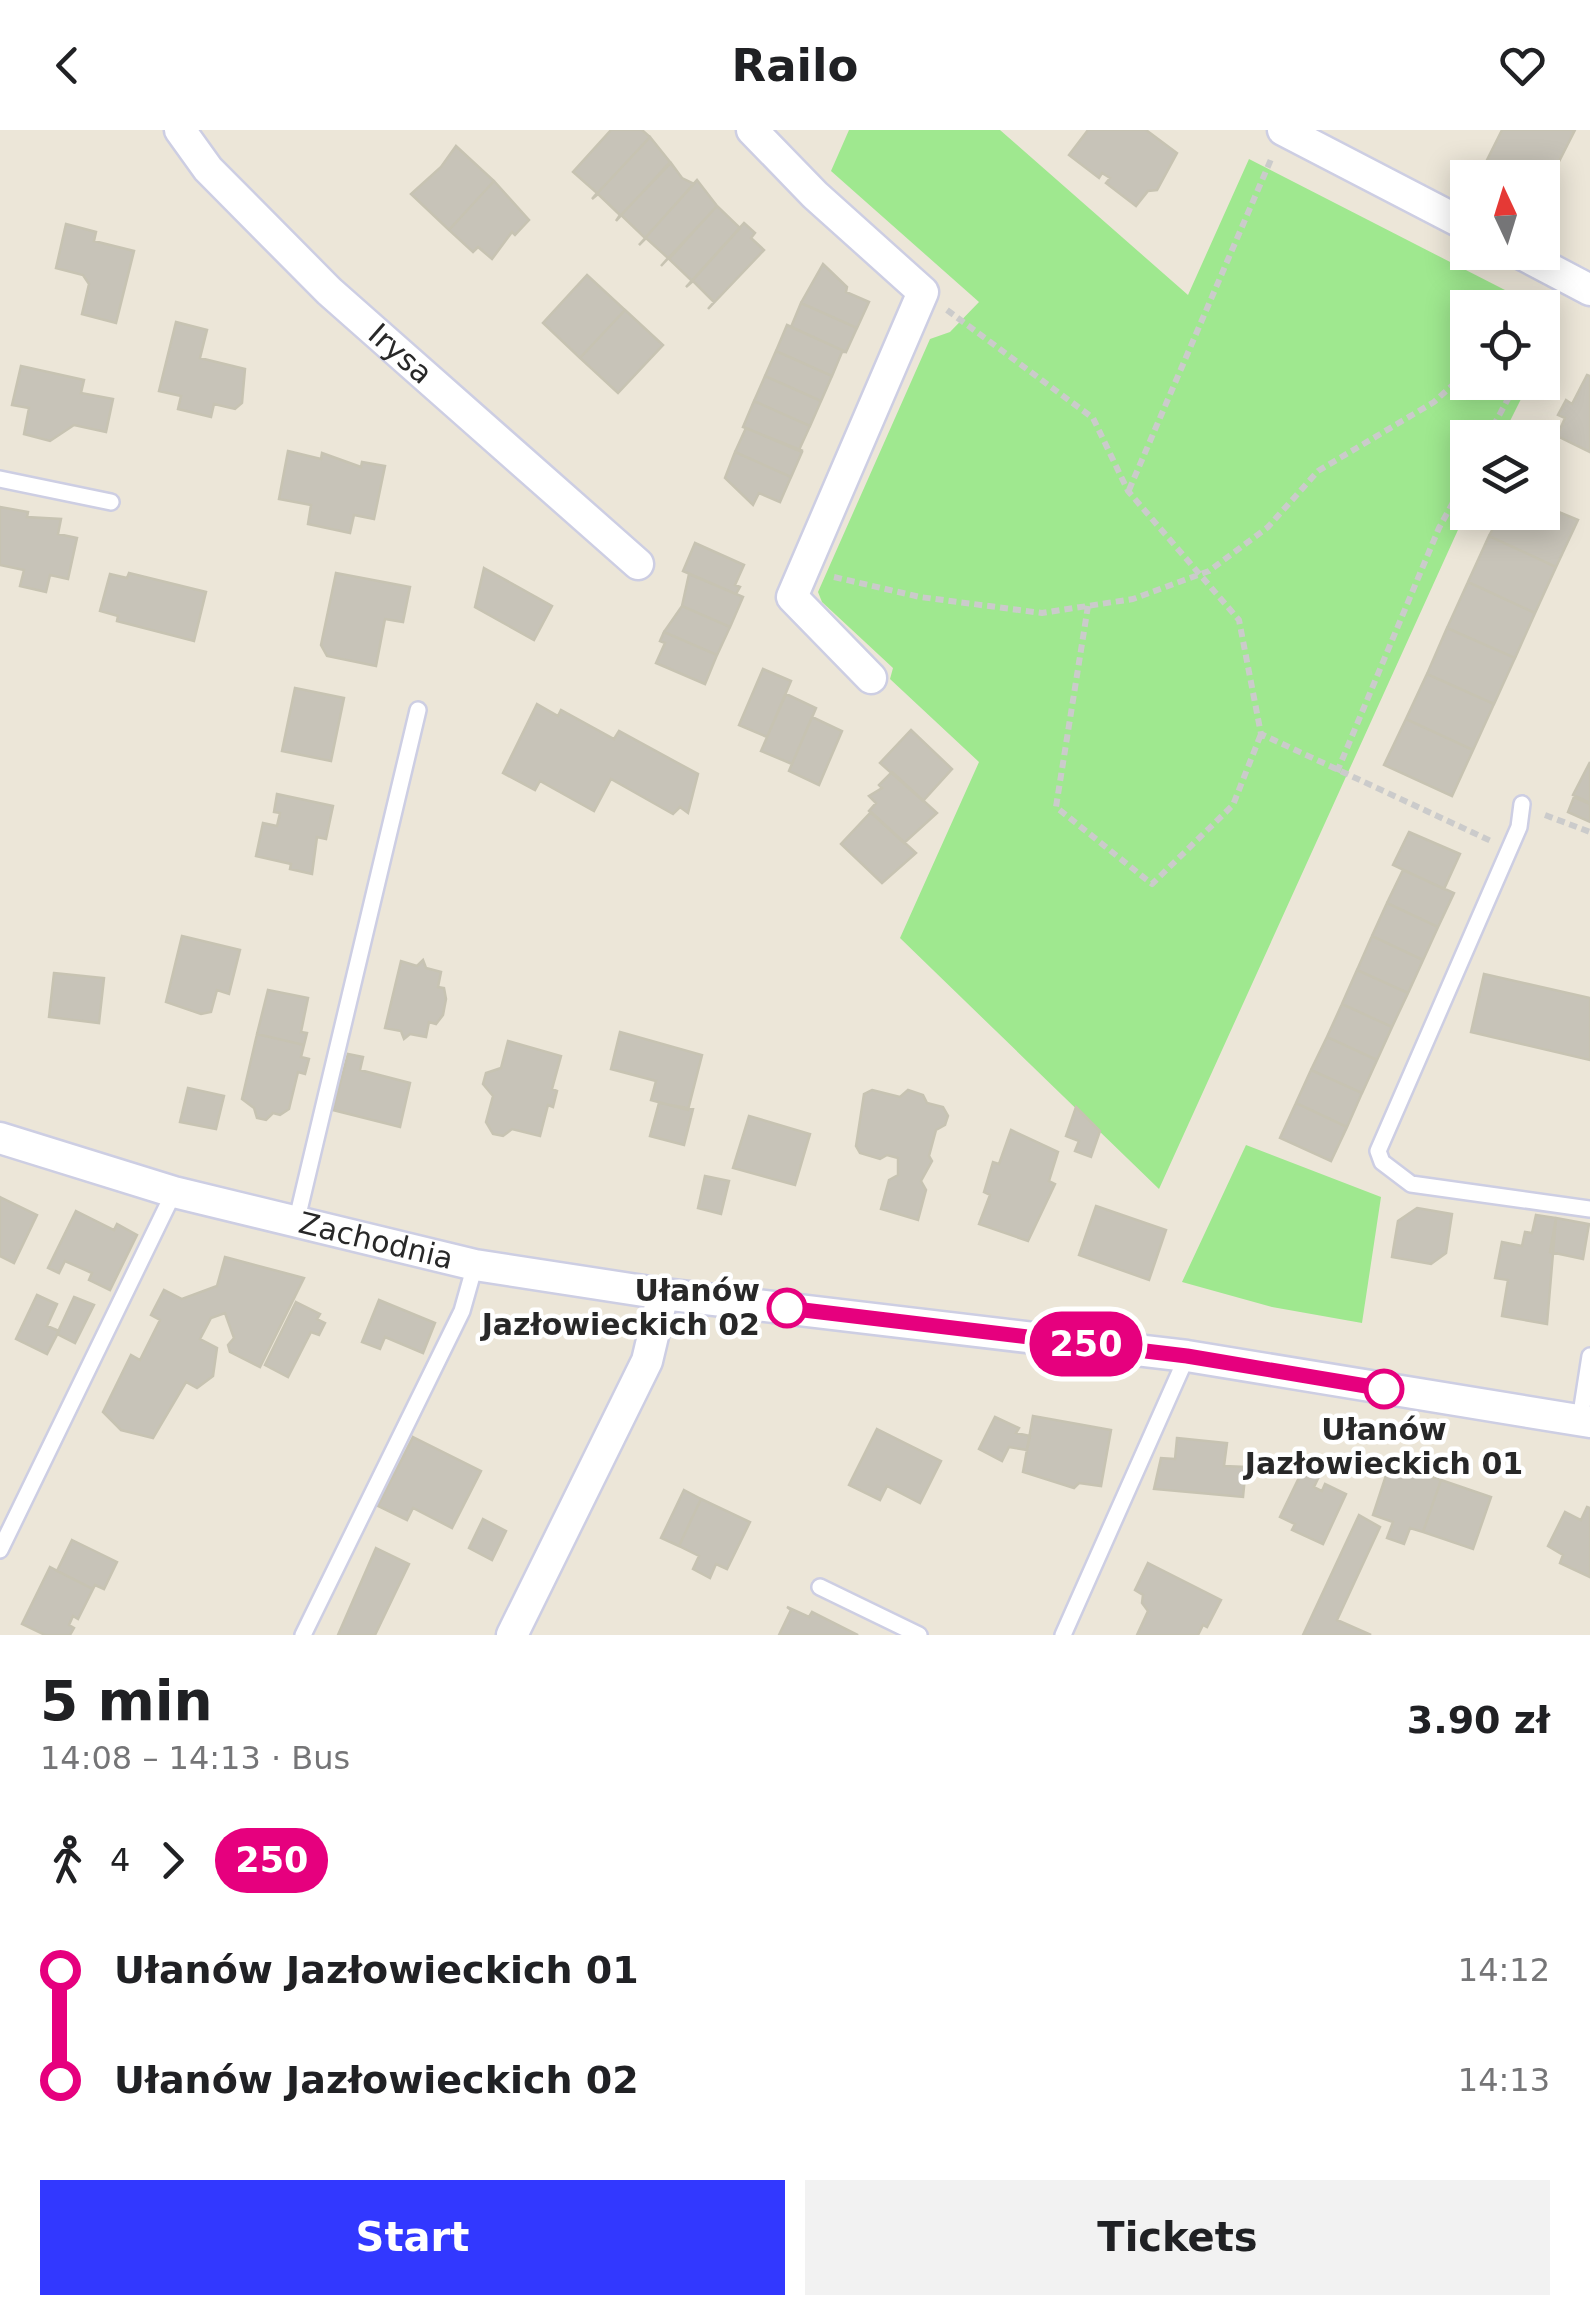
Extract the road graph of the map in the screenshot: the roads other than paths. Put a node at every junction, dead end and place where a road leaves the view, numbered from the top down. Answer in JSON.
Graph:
{"nodes":[{"id":1,"x":180,"y":130,"type":"edge"},
{"id":2,"x":752,"y":130,"type":"edge"},
{"id":3,"x":1284,"y":130,"type":"edge"},
{"id":4,"x":1450,"y":217,"type":"edge"},
{"id":5,"x":1552,"y":270,"type":"edge"},
{"id":6,"x":1590,"y":290,"type":"edge"},
{"id":7,"x":0,"y":479,"type":"edge"},
{"id":8,"x":110,"y":502,"type":"dead end"},
{"id":9,"x":638,"y":564,"type":"dead end"},
{"id":10,"x":871,"y":678,"type":"dead end"},
{"id":11,"x":418,"y":710,"type":"dead end"},
{"id":12,"x":1522,"y":804,"type":"dead end"},
{"id":13,"x":0,"y":1138,"type":"edge"},
{"id":14,"x":174,"y":1192,"type":"junction"},
{"id":15,"x":1590,"y":1210,"type":"edge"},
{"id":16,"x":296,"y":1223,"type":"junction"},
{"id":17,"x":475,"y":1265,"type":"junction"},
{"id":18,"x":664,"y":1294,"type":"junction"},
{"id":19,"x":1187,"y":1356,"type":"junction"},
{"id":20,"x":1590,"y":1356,"type":"edge"},
{"id":21,"x":1585,"y":1421,"type":"edge"},
{"id":22,"x":0,"y":1550,"type":"edge"},
{"id":23,"x":820,"y":1587,"type":"dead end"},
{"id":24,"x":303,"y":1635,"type":"edge"},
{"id":25,"x":512,"y":1635,"type":"edge"},
{"id":26,"x":920,"y":1635,"type":"edge"},
{"id":27,"x":1063,"y":1635,"type":"edge"}],
"edges":[{"from":1,"to":9,"type":"street","name":"Irysa"},
{"from":2,"to":10,"type":"street"},
{"from":3,"to":4,"type":"street"},
{"from":5,"to":6,"type":"street"},
{"from":7,"to":8,"type":"lane"},
{"from":11,"to":16,"type":"lane"},
{"from":12,"to":15,"type":"lane"},
{"from":13,"to":14,"type":"street","name":"Zachodnia"},
{"from":14,"to":16,"type":"street","name":"Zachodnia"},
{"from":14,"to":22,"type":"lane"},
{"from":16,"to":17,"type":"street","name":"Zachodnia"},
{"from":17,"to":18,"type":"street","name":"Zachodnia"},
{"from":17,"to":24,"type":"lane"},
{"from":18,"to":19,"type":"street","name":"Zachodnia"},
{"from":18,"to":25,"type":"street"},
{"from":19,"to":21,"type":"street","name":"Zachodnia"},
{"from":19,"to":27,"type":"lane"},
{"from":20,"to":21,"type":"lane"},
{"from":23,"to":26,"type":"lane"}]}
